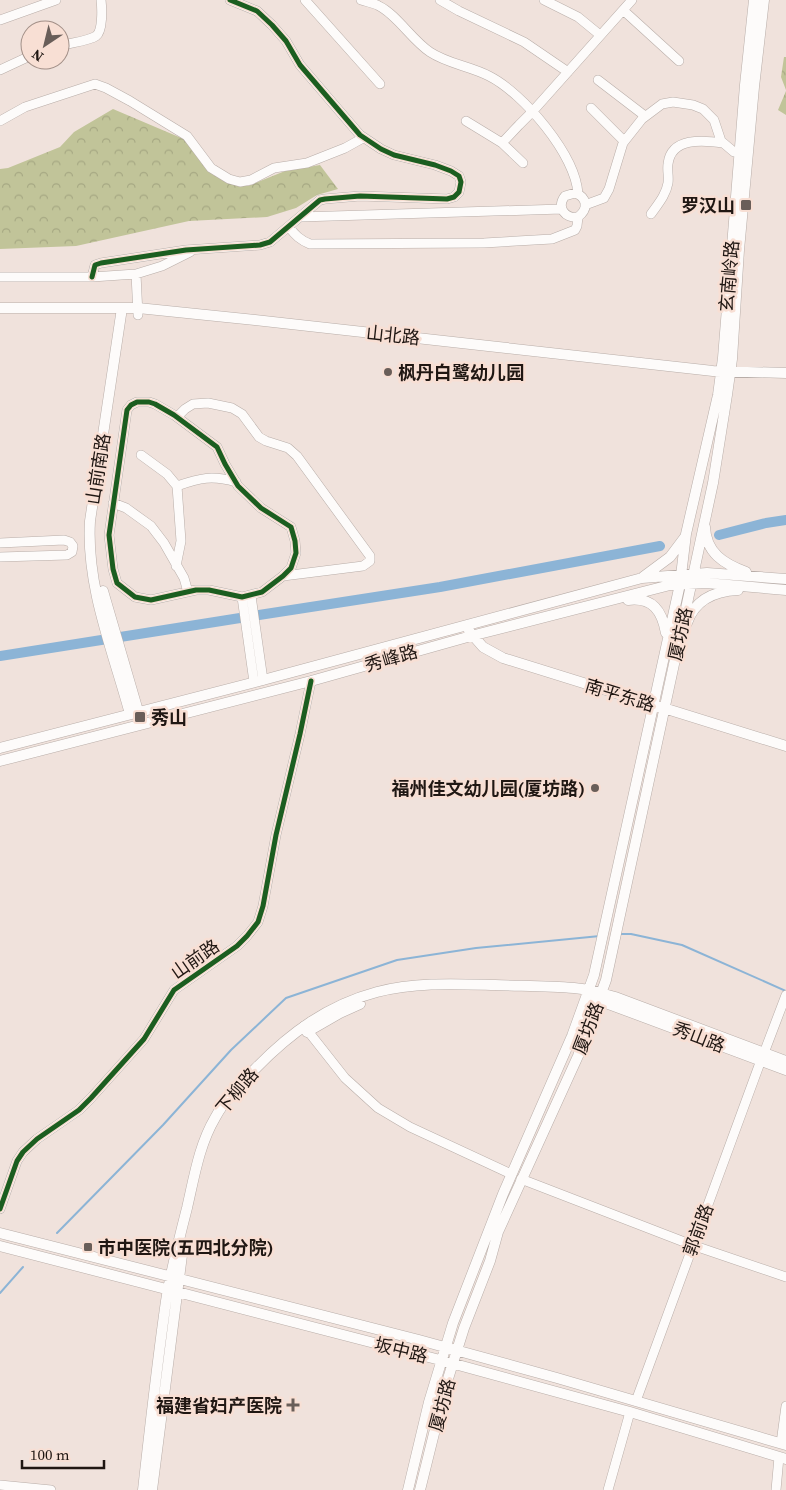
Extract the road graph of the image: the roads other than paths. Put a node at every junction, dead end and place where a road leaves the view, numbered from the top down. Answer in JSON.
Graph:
{"nodes":[{"id":1,"x":56,"y":0,"type":"edge"},
{"id":2,"x":101,"y":0,"type":"edge"},
{"id":3,"x":230,"y":0,"type":"edge"},
{"id":4,"x":304,"y":0,"type":"edge"},
{"id":5,"x":361,"y":0,"type":"edge"},
{"id":6,"x":440,"y":0,"type":"edge"},
{"id":7,"x":544,"y":0,"type":"edge"},
{"id":8,"x":632,"y":0,"type":"edge"},
{"id":9,"x":754,"y":0,"type":"edge"},
{"id":10,"x":764,"y":0,"type":"edge"},
{"id":11,"x":383,"y":3,"type":"edge"},
{"id":12,"x":623,"y":10,"type":"junction"},
{"id":13,"x":0,"y":20,"type":"edge"},
{"id":14,"x":600,"y":35,"type":"junction"},
{"id":15,"x":70,"y":43,"type":"edge"},
{"id":16,"x":20,"y":61,"type":"edge"},
{"id":17,"x":679,"y":61,"type":"dead end"},
{"id":18,"x":0,"y":70,"type":"edge"},
{"id":19,"x":568,"y":72,"type":"junction"},
{"id":20,"x":598,"y":80,"type":"dead end"},
{"id":21,"x":380,"y":84,"type":"dead end"},
{"id":22,"x":591,"y":108,"type":"dead end"},
{"id":23,"x":533,"y":111,"type":"junction"},
{"id":24,"x":644,"y":116,"type":"junction"},
{"id":25,"x":0,"y":120,"type":"edge"},
{"id":26,"x":466,"y":121,"type":"dead end"},
{"id":27,"x":363,"y":138,"type":"junction"},
{"id":28,"x":624,"y":141,"type":"junction"},
{"id":29,"x":502,"y":143,"type":"junction"},
{"id":30,"x":723,"y":143,"type":"junction"},
{"id":31,"x":734,"y":152,"type":"dead end"},
{"id":32,"x":523,"y":163,"type":"dead end"},
{"id":33,"x":578,"y":194,"type":"junction"},
{"id":34,"x":585,"y":205,"type":"junction"},
{"id":35,"x":562,"y":209,"type":"junction"},
{"id":36,"x":651,"y":214,"type":"dead end"},
{"id":37,"x":578,"y":216,"type":"junction"},
{"id":38,"x":300,"y":217,"type":"junction"},
{"id":39,"x":289,"y":227,"type":"junction"},
{"id":40,"x":194,"y":249,"type":"junction"},
{"id":41,"x":136,"y":274,"type":"junction"},
{"id":42,"x":0,"y":277,"type":"edge"},
{"id":43,"x":92,"y":277,"type":"junction"},
{"id":44,"x":0,"y":308,"type":"edge"},
{"id":45,"x":130,"y":311,"type":"junction"},
{"id":46,"x":0,"y":314,"type":"edge"},
{"id":47,"x":786,"y":373,"type":"edge"},
{"id":48,"x":726,"y":374,"type":"junction"},
{"id":49,"x":786,"y":379,"type":"edge"},
{"id":50,"x":177,"y":418,"type":"junction"},
{"id":51,"x":141,"y":455,"type":"dead end"},
{"id":52,"x":225,"y":464,"type":"junction"},
{"id":53,"x":216,"y":478,"type":"junction"},
{"id":54,"x":236,"y":482,"type":"junction"},
{"id":55,"x":177,"y":486,"type":"junction"},
{"id":56,"x":113,"y":502,"type":"junction"},
{"id":57,"x":704,"y":517,"type":"junction"},
{"id":58,"x":0,"y":543,"type":"edge"},
{"id":59,"x":698,"y":548,"type":"joint"},
{"id":60,"x":681,"y":549,"type":"junction"},
{"id":61,"x":296,"y":553,"type":"junction"},
{"id":62,"x":0,"y":558,"type":"edge"},
{"id":63,"x":176,"y":566,"type":"junction"},
{"id":64,"x":305,"y":572,"type":"junction"},
{"id":65,"x":283,"y":576,"type":"junction"},
{"id":66,"x":759,"y":577,"type":"junction"},
{"id":67,"x":642,"y":578,"type":"junction"},
{"id":68,"x":692,"y":578,"type":"junction"},
{"id":69,"x":680,"y":579,"type":"junction"},
{"id":70,"x":786,"y":580,"type":"edge"},
{"id":71,"x":763,"y":587,"type":"junction"},
{"id":72,"x":786,"y":590,"type":"edge"},
{"id":73,"x":188,"y":592,"type":"junction"},
{"id":74,"x":247,"y":597,"type":"junction"},
{"id":75,"x":610,"y":601,"type":"junction"},
{"id":76,"x":469,"y":625,"type":"junction"},
{"id":77,"x":474,"y":635,"type":"junction"},
{"id":78,"x":667,"y":638,"type":"junction"},
{"id":79,"x":679,"y":639,"type":"junction"},
{"id":80,"x":258,"y":681,"type":"junction"},
{"id":81,"x":311,"y":681,"type":"junction"},
{"id":82,"x":659,"y":704,"type":"junction"},
{"id":83,"x":134,"y":713,"type":"junction"},
{"id":84,"x":786,"y":741,"type":"edge"},
{"id":85,"x":786,"y":746,"type":"edge"},
{"id":86,"x":0,"y":748,"type":"edge"},
{"id":87,"x":0,"y":761,"type":"edge"},
{"id":88,"x":588,"y":994,"type":"junction"},
{"id":89,"x":786,"y":995,"type":"edge"},
{"id":90,"x":600,"y":996,"type":"junction"},
{"id":91,"x":614,"y":1001,"type":"joint"},
{"id":92,"x":306,"y":1028,"type":"junction"},
{"id":93,"x":763,"y":1056,"type":"junction"},
{"id":94,"x":786,"y":1061,"type":"edge"},
{"id":95,"x":786,"y":1070,"type":"edge"},
{"id":96,"x":516,"y":1177,"type":"junction"},
{"id":97,"x":0,"y":1209,"type":"edge"},
{"id":98,"x":0,"y":1233,"type":"edge"},
{"id":99,"x":692,"y":1245,"type":"junction"},
{"id":100,"x":0,"y":1246,"type":"edge"},
{"id":101,"x":174,"y":1277,"type":"junction"},
{"id":102,"x":786,"y":1277,"type":"edge"},
{"id":103,"x":172,"y":1292,"type":"junction"},
{"id":104,"x":445,"y":1347,"type":"junction"},
{"id":105,"x":457,"y":1350,"type":"junction"},
{"id":106,"x":440,"y":1360,"type":"junction"},
{"id":107,"x":453,"y":1364,"type":"junction"},
{"id":108,"x":636,"y":1401,"type":"junction"},
{"id":109,"x":786,"y":1406,"type":"edge"},
{"id":110,"x":630,"y":1412,"type":"junction"},
{"id":111,"x":784,"y":1444,"type":"edge"},
{"id":112,"x":783,"y":1458,"type":"edge"},
{"id":113,"x":0,"y":1485,"type":"edge"},
{"id":114,"x":51,"y":1490,"type":"edge"},
{"id":115,"x":144,"y":1490,"type":"edge"},
{"id":116,"x":152,"y":1490,"type":"edge"},
{"id":117,"x":408,"y":1490,"type":"edge"},
{"id":118,"x":420,"y":1490,"type":"edge"},
{"id":119,"x":608,"y":1490,"type":"edge"},
{"id":120,"x":776,"y":1490,"type":"edge"}],
"edges":[{"from":1,"to":13,"type":"street"},
{"from":2,"to":15,"type":"street"},
{"from":3,"to":27,"type":"street"},
{"from":4,"to":21,"type":"street"},
{"from":5,"to":11,"type":"street"},
{"from":6,"to":19,"type":"street"},
{"from":7,"to":14,"type":"street"},
{"from":8,"to":12,"type":"street"},
{"from":9,"to":48,"type":"main road","name":"玄南岭路"},
{"from":10,"to":48,"type":"main road","name":"玄南岭路"},
{"from":11,"to":23,"type":"street"},
{"from":12,"to":14,"type":"street"},
{"from":12,"to":17,"type":"street"},
{"from":14,"to":19,"type":"street"},
{"from":16,"to":18,"type":"street"},
{"from":19,"to":23,"type":"street"},
{"from":20,"to":24,"type":"street"},
{"from":22,"to":28,"type":"street"},
{"from":23,"to":29,"type":"street"},
{"from":23,"to":33,"type":"street"},
{"from":24,"to":28,"type":"street"},
{"from":24,"to":30,"type":"street"},
{"from":25,"to":27,"type":"street"},
{"from":26,"to":29,"type":"street"},
{"from":27,"to":38,"type":"street"},
{"from":28,"to":34,"type":"street"},
{"from":29,"to":32,"type":"street"},
{"from":30,"to":31,"type":"street"},
{"from":30,"to":36,"type":"street"},
{"from":33,"to":34,"type":"street"},
{"from":33,"to":35,"type":"street"},
{"from":34,"to":37,"type":"street"},
{"from":35,"to":37,"type":"street"},
{"from":35,"to":38,"type":"street"},
{"from":37,"to":39,"type":"street"},
{"from":38,"to":39,"type":"street"},
{"from":39,"to":40,"type":"street"},
{"from":40,"to":41,"type":"street"},
{"from":40,"to":43,"type":"street"},
{"from":41,"to":43,"type":"street"},
{"from":41,"to":45,"type":"street"},
{"from":42,"to":43,"type":"street"},
{"from":44,"to":45,"type":"main road","name":"山北路"},
{"from":45,"to":46,"type":"main road","name":"山北路"},
{"from":45,"to":48,"type":"main road","name":"山北路"},
{"from":45,"to":83,"type":"main road","name":"山前南路"},
{"from":47,"to":48,"type":"main road","name":"山北路"},
{"from":48,"to":49,"type":"main road","name":"山北路"},
{"from":48,"to":57,"type":"main road","name":"玄南岭路"},
{"from":48,"to":60,"type":"main road","name":"玄南岭路"},
{"from":50,"to":52,"type":"street"},
{"from":50,"to":56,"type":"street"},
{"from":50,"to":64,"type":"street"},
{"from":51,"to":55,"type":"street"},
{"from":52,"to":53,"type":"street"},
{"from":52,"to":54,"type":"street"},
{"from":53,"to":54,"type":"street"},
{"from":53,"to":55,"type":"street"},
{"from":54,"to":61,"type":"street"},
{"from":55,"to":63,"type":"street"},
{"from":56,"to":63,"type":"street"},
{"from":56,"to":73,"type":"street"},
{"from":57,"to":59,"type":"main road","name":"玄南岭路"},
{"from":57,"to":66,"type":"main road"},
{"from":58,"to":62,"type":"street"},
{"from":59,"to":68,"type":"main road","name":"厦坊路"},
{"from":60,"to":67,"type":"main road"},
{"from":60,"to":69,"type":"main road","name":"厦坊路"},
{"from":61,"to":64,"type":"street"},
{"from":61,"to":65,"type":"street"},
{"from":63,"to":73,"type":"street"},
{"from":64,"to":65,"type":"street"},
{"from":65,"to":74,"type":"street"},
{"from":66,"to":68,"type":"main road","name":"秀峰路"},
{"from":66,"to":70,"type":"main road","name":"秀峰路"},
{"from":67,"to":69,"type":"main road","name":"秀峰路"},
{"from":67,"to":76,"type":"main road","name":"秀峰路"},
{"from":68,"to":69,"type":"main road","name":"秀峰路"},
{"from":68,"to":71,"type":"main road","name":"秀峰路"},
{"from":68,"to":79,"type":"main road","name":"厦坊路"},
{"from":69,"to":75,"type":"main road","name":"秀峰路"},
{"from":69,"to":78,"type":"main road","name":"厦坊路"},
{"from":71,"to":72,"type":"main road","name":"秀峰路"},
{"from":71,"to":79,"type":"main road"},
{"from":73,"to":74,"type":"street"},
{"from":74,"to":80,"type":"street"},
{"from":75,"to":77,"type":"main road","name":"秀峰路"},
{"from":75,"to":78,"type":"main road"},
{"from":76,"to":77,"type":"main road","name":"南平东路"},
{"from":76,"to":80,"type":"main road","name":"秀峰路"},
{"from":77,"to":81,"type":"main road","name":"秀峰路"},
{"from":77,"to":82,"type":"main road","name":"南平东路"},
{"from":78,"to":82,"type":"main road","name":"厦坊路"},
{"from":79,"to":82,"type":"main road","name":"厦坊路"},
{"from":80,"to":83,"type":"main road","name":"秀峰路"},
{"from":81,"to":87,"type":"main road","name":"秀峰路"},
{"from":81,"to":97,"type":"street","name":"山前路"},
{"from":82,"to":84,"type":"main road","name":"南平东路"},
{"from":82,"to":85,"type":"main road","name":"南平东路"},
{"from":82,"to":88,"type":"main road","name":"厦坊路"},
{"from":82,"to":90,"type":"main road","name":"厦坊路"},
{"from":83,"to":86,"type":"main road","name":"秀峰路"},
{"from":88,"to":90,"type":"main road","name":"下柳路"},
{"from":88,"to":92,"type":"main road","name":"下柳路"},
{"from":88,"to":96,"type":"main road","name":"厦坊路"},
{"from":89,"to":93,"type":"street","name":"郭前路"},
{"from":90,"to":91,"type":"main road","name":"下柳路"},
{"from":90,"to":96,"type":"main road","name":"厦坊路"},
{"from":91,"to":93,"type":"main road","name":"秀山路"},
{"from":92,"to":96,"type":"street"},
{"from":92,"to":101,"type":"main road","name":"下柳路"},
{"from":93,"to":94,"type":"main road","name":"秀山路"},
{"from":93,"to":95,"type":"main road","name":"秀山路"},
{"from":93,"to":99,"type":"street","name":"郭前路"},
{"from":96,"to":99,"type":"street"},
{"from":96,"to":104,"type":"main road","name":"厦坊路"},
{"from":96,"to":105,"type":"main road","name":"厦坊路"},
{"from":98,"to":101,"type":"main road","name":"坂中路"},
{"from":99,"to":102,"type":"street"},
{"from":99,"to":108,"type":"street","name":"郭前路"},
{"from":100,"to":103,"type":"main road","name":"坂中路"},
{"from":101,"to":103,"type":"main road","name":"下柳路"},
{"from":101,"to":104,"type":"main road","name":"坂中路"},
{"from":103,"to":106,"type":"main road","name":"坂中路"},
{"from":103,"to":115,"type":"main road","name":"下柳路"},
{"from":103,"to":116,"type":"main road","name":"下柳路"},
{"from":104,"to":105,"type":"main road","name":"坂中路"},
{"from":104,"to":106,"type":"main road","name":"厦坊路"},
{"from":105,"to":107,"type":"main road","name":"厦坊路"},
{"from":105,"to":108,"type":"main road","name":"坂中路"},
{"from":106,"to":107,"type":"main road","name":"坂中路"},
{"from":106,"to":117,"type":"main road","name":"厦坊路"},
{"from":107,"to":110,"type":"main road","name":"坂中路"},
{"from":107,"to":118,"type":"main road","name":"厦坊路"},
{"from":108,"to":111,"type":"main road","name":"坂中路"},
{"from":109,"to":111,"type":"street"},
{"from":110,"to":112,"type":"main road","name":"坂中路"},
{"from":110,"to":119,"type":"street"},
{"from":112,"to":120,"type":"street"},
{"from":113,"to":114,"type":"street"}]}
